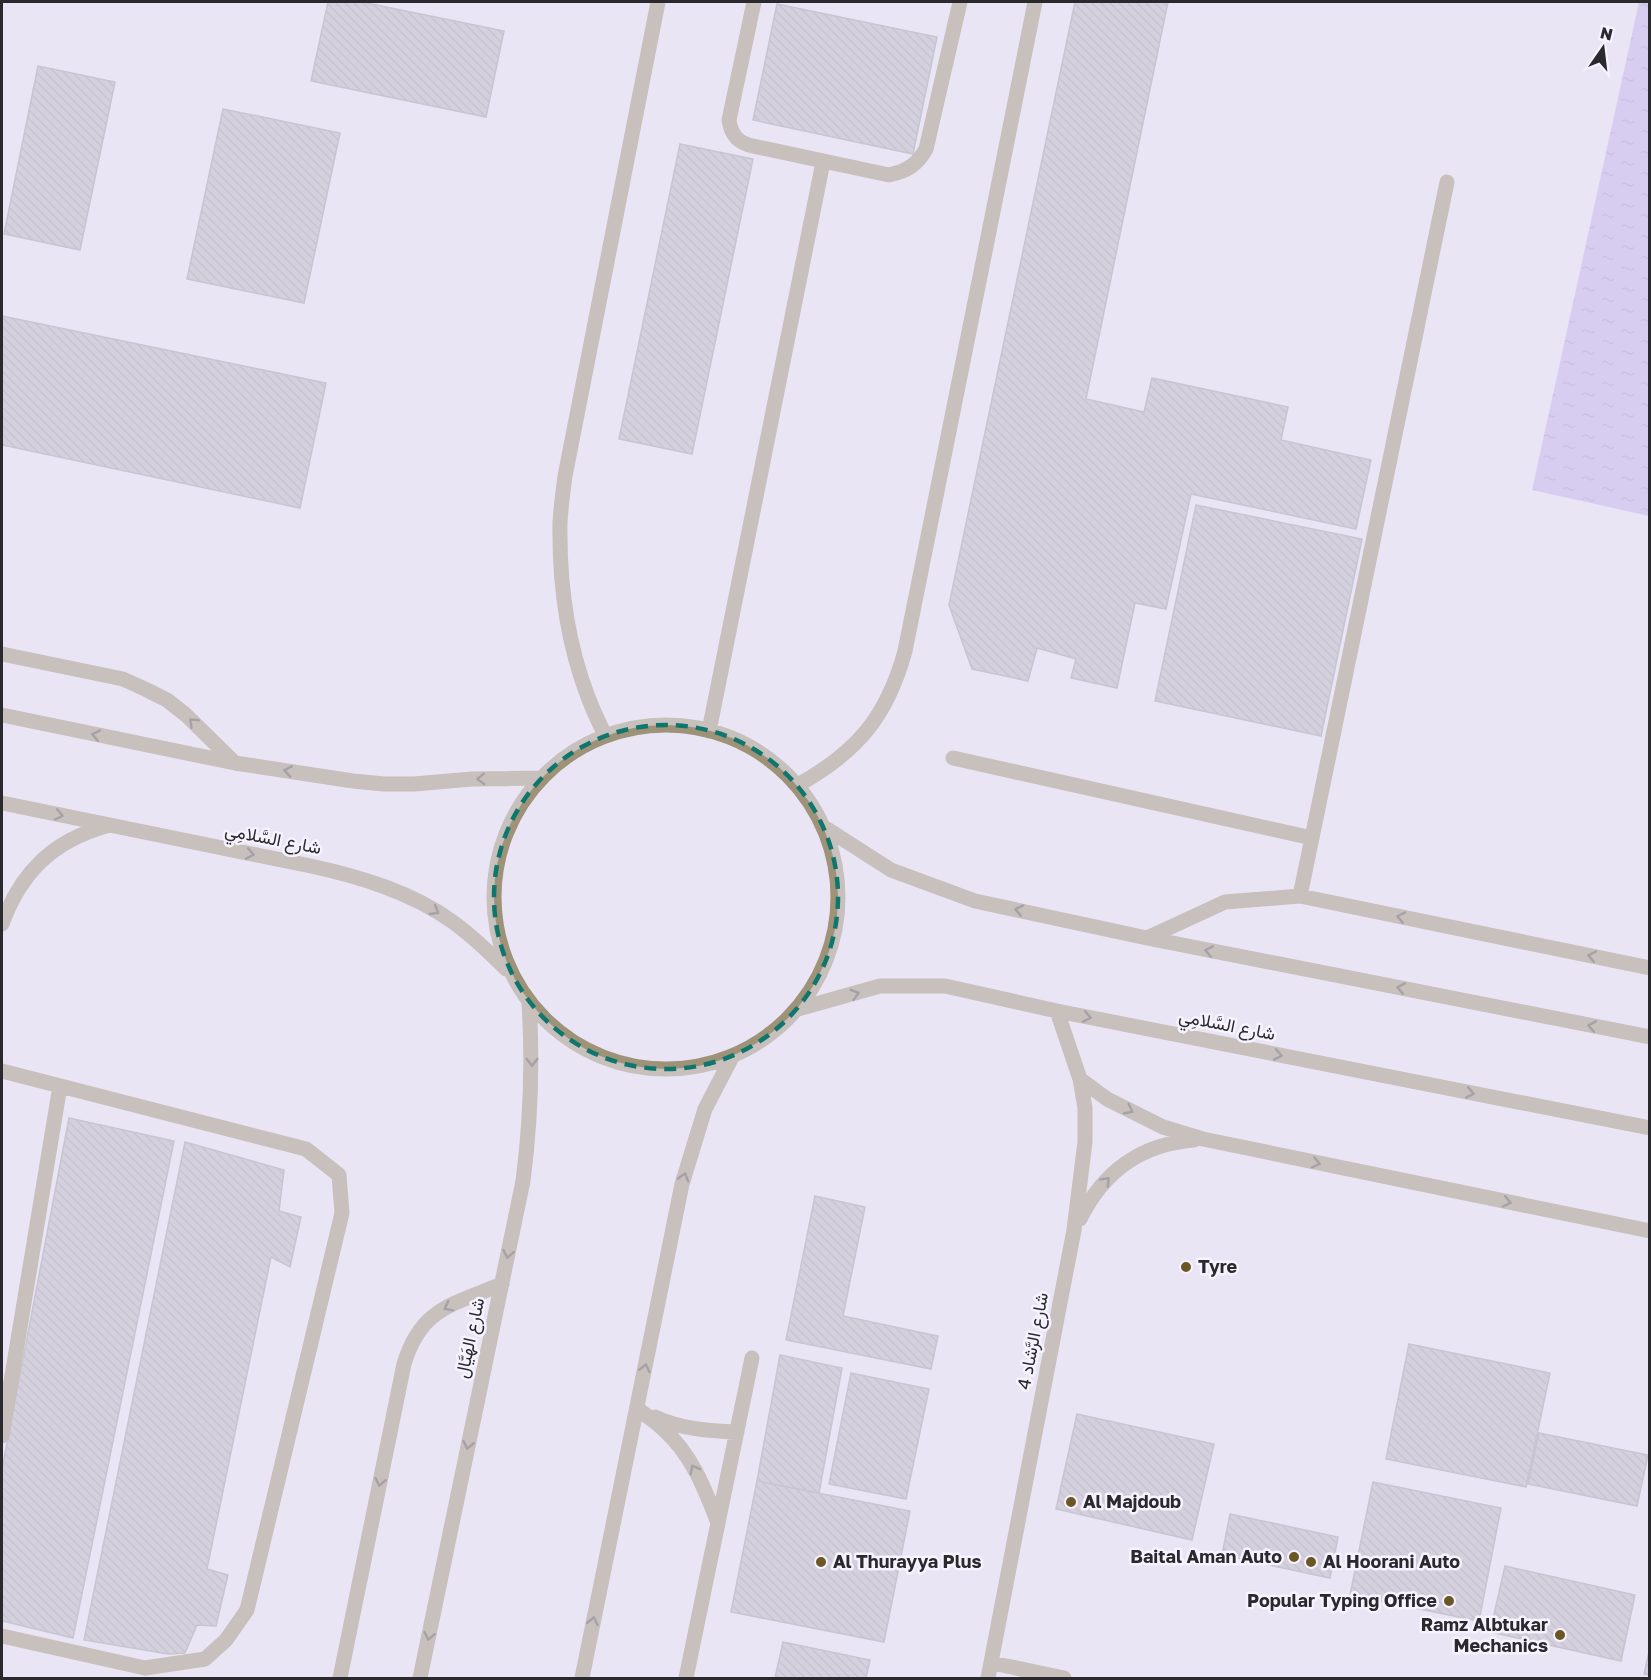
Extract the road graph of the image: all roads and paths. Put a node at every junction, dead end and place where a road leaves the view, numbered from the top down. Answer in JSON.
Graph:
{"nodes":[{"id":1,"x":658,"y":2,"type":"edge"},
{"id":2,"x":754,"y":2,"type":"edge"},
{"id":3,"x":960,"y":2,"type":"edge"},
{"id":4,"x":1035,"y":2,"type":"edge"},
{"id":5,"x":823,"y":162,"type":"junction"},
{"id":6,"x":1447,"y":182,"type":"dead end"},
{"id":7,"x":2,"y":654,"type":"edge"},
{"id":8,"x":2,"y":715,"type":"edge"},
{"id":9,"x":709,"y":731,"type":"junction"},
{"id":10,"x":605,"y":735,"type":"junction"},
{"id":11,"x":953,"y":758,"type":"dead end"},
{"id":12,"x":235,"y":763,"type":"junction"},
{"id":13,"x":540,"y":778,"type":"junction"},
{"id":14,"x":798,"y":785,"type":"junction"},
{"id":15,"x":2,"y":803,"type":"edge"},
{"id":16,"x":109,"y":826,"type":"junction"},
{"id":17,"x":824,"y":827,"type":"junction"},
{"id":18,"x":1312,"y":838,"type":"junction"},
{"id":19,"x":1300,"y":896,"type":"junction"},
{"id":20,"x":2,"y":924,"type":"edge"},
{"id":21,"x":1147,"y":938,"type":"junction"},
{"id":22,"x":1650,"y":968,"type":"edge"},
{"id":23,"x":511,"y":974,"type":"junction"},
{"id":24,"x":529,"y":1003,"type":"junction"},
{"id":25,"x":798,"y":1009,"type":"junction"},
{"id":26,"x":1057,"y":1011,"type":"junction"},
{"id":27,"x":1650,"y":1037,"type":"edge"},
{"id":28,"x":732,"y":1057,"type":"junction"},
{"id":29,"x":2,"y":1071,"type":"edge"},
{"id":30,"x":1080,"y":1079,"type":"junction"},
{"id":31,"x":60,"y":1086,"type":"junction"},
{"id":32,"x":1650,"y":1128,"type":"edge"},
{"id":33,"x":1203,"y":1139,"type":"junction"},
{"id":34,"x":1074,"y":1230,"type":"junction"},
{"id":35,"x":1650,"y":1231,"type":"edge"},
{"id":36,"x":502,"y":1284,"type":"junction"},
{"id":37,"x":752,"y":1358,"type":"dead end"},
{"id":38,"x":637,"y":1408,"type":"junction"},
{"id":39,"x":737,"y":1432,"type":"junction"},
{"id":40,"x":2,"y":1436,"type":"edge"},
{"id":41,"x":718,"y":1523,"type":"junction"},
{"id":42,"x":2,"y":1636,"type":"edge"},
{"id":43,"x":990,"y":1671,"type":"edge"},
{"id":44,"x":340,"y":1678,"type":"edge"},
{"id":45,"x":420,"y":1678,"type":"edge"},
{"id":46,"x":582,"y":1678,"type":"edge"},
{"id":47,"x":686,"y":1678,"type":"edge"},
{"id":48,"x":1064,"y":1678,"type":"edge"}],
"edges":[{"from":1,"to":10,"type":"street"},
{"from":2,"to":5,"type":"street"},
{"from":3,"to":5,"type":"street"},
{"from":4,"to":14,"type":"street"},
{"from":5,"to":9,"type":"street"},
{"from":6,"to":18,"type":"street"},
{"from":12,"to":7,"type":"street","one_way":true},
{"from":12,"to":8,"type":"street","one_way":true},
{"from":9,"to":10,"type":"street"},
{"from":9,"to":14,"type":"street"},
{"from":10,"to":13,"type":"street"},
{"from":11,"to":18,"type":"street"},
{"from":13,"to":12,"type":"street","one_way":true},
{"from":13,"to":23,"type":"street"},
{"from":14,"to":17,"type":"street"},
{"from":15,"to":16,"type":"street","name":"شارع السَّلامِي","one_way":true},
{"from":16,"to":20,"type":"street"},
{"from":16,"to":23,"type":"street","name":"شارع السَّلامِي","one_way":true},
{"from":21,"to":17,"type":"street","one_way":true},
{"from":17,"to":25,"type":"street"},
{"from":18,"to":19,"type":"street"},
{"from":19,"to":21,"type":"street"},
{"from":22,"to":19,"type":"street","one_way":true},
{"from":27,"to":21,"type":"street","one_way":true},
{"from":23,"to":24,"type":"street"},
{"from":24,"to":28,"type":"street"},
{"from":24,"to":36,"type":"street","name":"شارع الهَيَّال","one_way":true},
{"from":25,"to":26,"type":"street","name":"شارع السَّلامِي","one_way":true},
{"from":25,"to":28,"type":"street"},
{"from":26,"to":30,"type":"street","name":"شارع الرَّشاد 4"},
{"from":26,"to":32,"type":"street","name":"شارع السَّلامِي","one_way":true},
{"from":38,"to":28,"type":"street","one_way":true},
{"from":29,"to":31,"type":"street"},
{"from":30,"to":33,"type":"street","one_way":true},
{"from":30,"to":34,"type":"street","name":"شارع الرَّشاد 4"},
{"from":31,"to":40,"type":"street"},
{"from":31,"to":42,"type":"street"},
{"from":34,"to":33,"type":"street","one_way":true},
{"from":33,"to":35,"type":"street","one_way":true},
{"from":34,"to":43,"type":"street","name":"شارع الرَّشاد 4"},
{"from":36,"to":44,"type":"street","one_way":true},
{"from":36,"to":45,"type":"street","name":"شارع الهَيَّال","one_way":true},
{"from":37,"to":39,"type":"street"},
{"from":38,"to":39,"type":"street"},
{"from":41,"to":38,"type":"street","one_way":true},
{"from":46,"to":38,"type":"street","one_way":true},
{"from":39,"to":41,"type":"street"},
{"from":41,"to":47,"type":"street"},
{"from":43,"to":48,"type":"street"}]}
